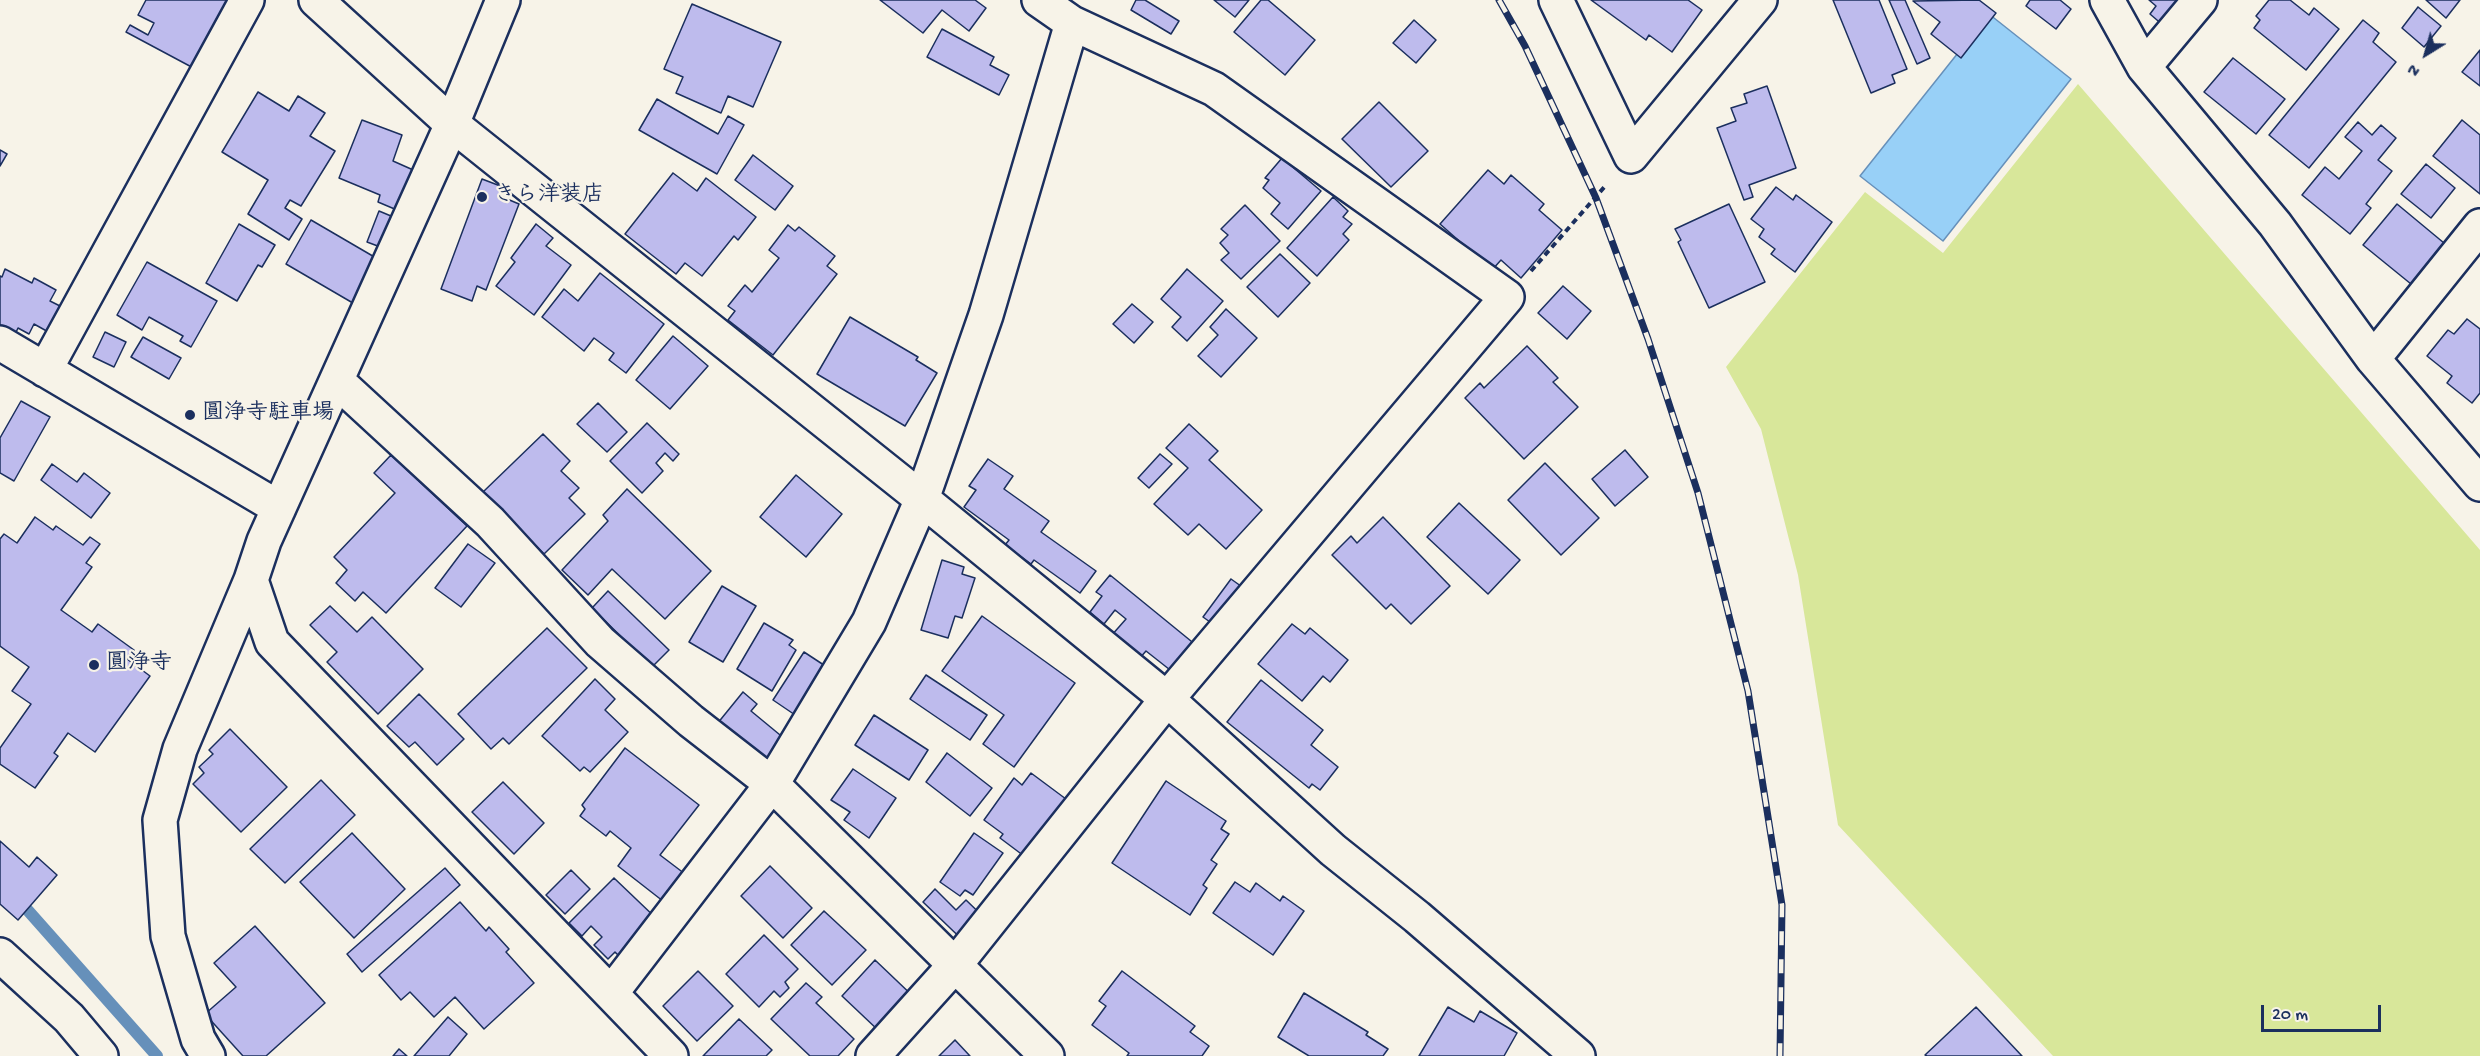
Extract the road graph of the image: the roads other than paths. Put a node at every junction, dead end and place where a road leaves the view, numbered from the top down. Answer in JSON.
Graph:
{"nodes":[{"id":1,"x":247,"y":0,"type":"edge"},
{"id":2,"x":316,"y":0,"type":"edge"},
{"id":3,"x":503,"y":0,"type":"edge"},
{"id":4,"x":1039,"y":0,"type":"edge"},
{"id":5,"x":1556,"y":0,"type":"edge"},
{"id":6,"x":1760,"y":0,"type":"edge"},
{"id":7,"x":2107,"y":0,"type":"edge"},
{"id":8,"x":2200,"y":0,"type":"edge"},
{"id":9,"x":1072,"y":23,"type":"junction"},
{"id":10,"x":2144,"y":67,"type":"junction"},
{"id":11,"x":452,"y":124,"type":"junction"},
{"id":12,"x":2480,"y":226,"type":"edge"},
{"id":13,"x":0,"y":343,"type":"edge"},
{"id":14,"x":2373,"y":359,"type":"junction"},
{"id":15,"x":45,"y":370,"type":"junction"},
{"id":16,"x":337,"y":381,"type":"junction"},
{"id":17,"x":2480,"y":484,"type":"edge"},
{"id":18,"x":922,"y":499,"type":"junction"},
{"id":19,"x":279,"y":508,"type":"junction"},
{"id":20,"x":251,"y":580,"type":"junction"},
{"id":21,"x":1167,"y":699,"type":"junction"},
{"id":22,"x":772,"y":784,"type":"junction"},
{"id":23,"x":0,"y":955,"type":"edge"},
{"id":24,"x":955,"y":965,"type":"junction"},
{"id":25,"x":612,"y":992,"type":"junction"},
{"id":26,"x":101,"y":1056,"type":"edge"},
{"id":27,"x":208,"y":1056,"type":"edge"},
{"id":28,"x":671,"y":1056,"type":"edge"},
{"id":29,"x":873,"y":1056,"type":"edge"},
{"id":30,"x":1047,"y":1056,"type":"edge"},
{"id":31,"x":1578,"y":1056,"type":"edge"}],
"edges":[{"from":1,"to":15,"type":"street"},
{"from":2,"to":11,"type":"street"},
{"from":3,"to":11,"type":"street"},
{"from":4,"to":9,"type":"street"},
{"from":5,"to":6,"type":"street"},
{"from":7,"to":10,"type":"street"},
{"from":8,"to":10,"type":"street"},
{"from":9,"to":18,"type":"street"},
{"from":9,"to":21,"type":"street"},
{"from":10,"to":14,"type":"street"},
{"from":11,"to":16,"type":"street"},
{"from":11,"to":18,"type":"street"},
{"from":12,"to":14,"type":"street"},
{"from":13,"to":15,"type":"street"},
{"from":14,"to":17,"type":"street"},
{"from":15,"to":19,"type":"street"},
{"from":16,"to":19,"type":"street"},
{"from":16,"to":22,"type":"street"},
{"from":18,"to":21,"type":"street"},
{"from":18,"to":22,"type":"street"},
{"from":19,"to":20,"type":"street"},
{"from":20,"to":25,"type":"street"},
{"from":20,"to":27,"type":"street"},
{"from":21,"to":24,"type":"street"},
{"from":21,"to":31,"type":"street"},
{"from":22,"to":24,"type":"street"},
{"from":22,"to":25,"type":"street"},
{"from":23,"to":26,"type":"street"},
{"from":24,"to":29,"type":"street"},
{"from":24,"to":30,"type":"street"},
{"from":25,"to":28,"type":"street"}]}
